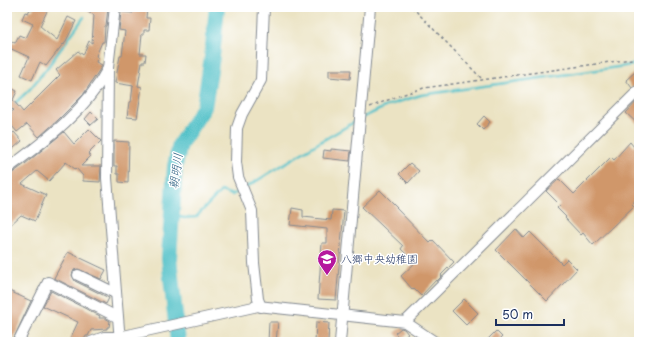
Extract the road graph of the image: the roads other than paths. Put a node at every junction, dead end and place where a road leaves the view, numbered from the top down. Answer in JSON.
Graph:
{"nodes":[{"id":1,"x":115,"y":7,"type":"edge"},
{"id":2,"x":264,"y":7,"type":"edge"},
{"id":3,"x":370,"y":7,"type":"edge"},
{"id":4,"x":108,"y":68,"type":"junction"},
{"id":5,"x":639,"y":90,"type":"edge"},
{"id":6,"x":7,"y":169,"type":"edge"},
{"id":7,"x":78,"y":275,"type":"dead end"},
{"id":8,"x":115,"y":293,"type":"junction"},
{"id":9,"x":260,"y":307,"type":"junction"},
{"id":10,"x":343,"y":316,"type":"junction"},
{"id":11,"x":117,"y":317,"type":"junction"},
{"id":12,"x":405,"y":322,"type":"junction"},
{"id":13,"x":119,"y":339,"type":"edge"},
{"id":14,"x":18,"y":342,"type":"edge"},
{"id":15,"x":91,"y":342,"type":"edge"},
{"id":16,"x":340,"y":342,"type":"edge"},
{"id":17,"x":435,"y":342,"type":"edge"}],
"edges":[{"from":1,"to":4,"type":"street"},
{"from":2,"to":9,"type":"street"},
{"from":3,"to":10,"type":"street"},
{"from":4,"to":6,"type":"street"},
{"from":4,"to":8,"type":"street"},
{"from":5,"to":12,"type":"street"},
{"from":7,"to":8,"type":"street"},
{"from":8,"to":11,"type":"street"},
{"from":9,"to":10,"type":"street"},
{"from":9,"to":13,"type":"street"},
{"from":10,"to":12,"type":"street"},
{"from":10,"to":16,"type":"street"},
{"from":11,"to":13,"type":"street"},
{"from":11,"to":14,"type":"street"},
{"from":12,"to":17,"type":"street"},
{"from":13,"to":15,"type":"street"}]}
